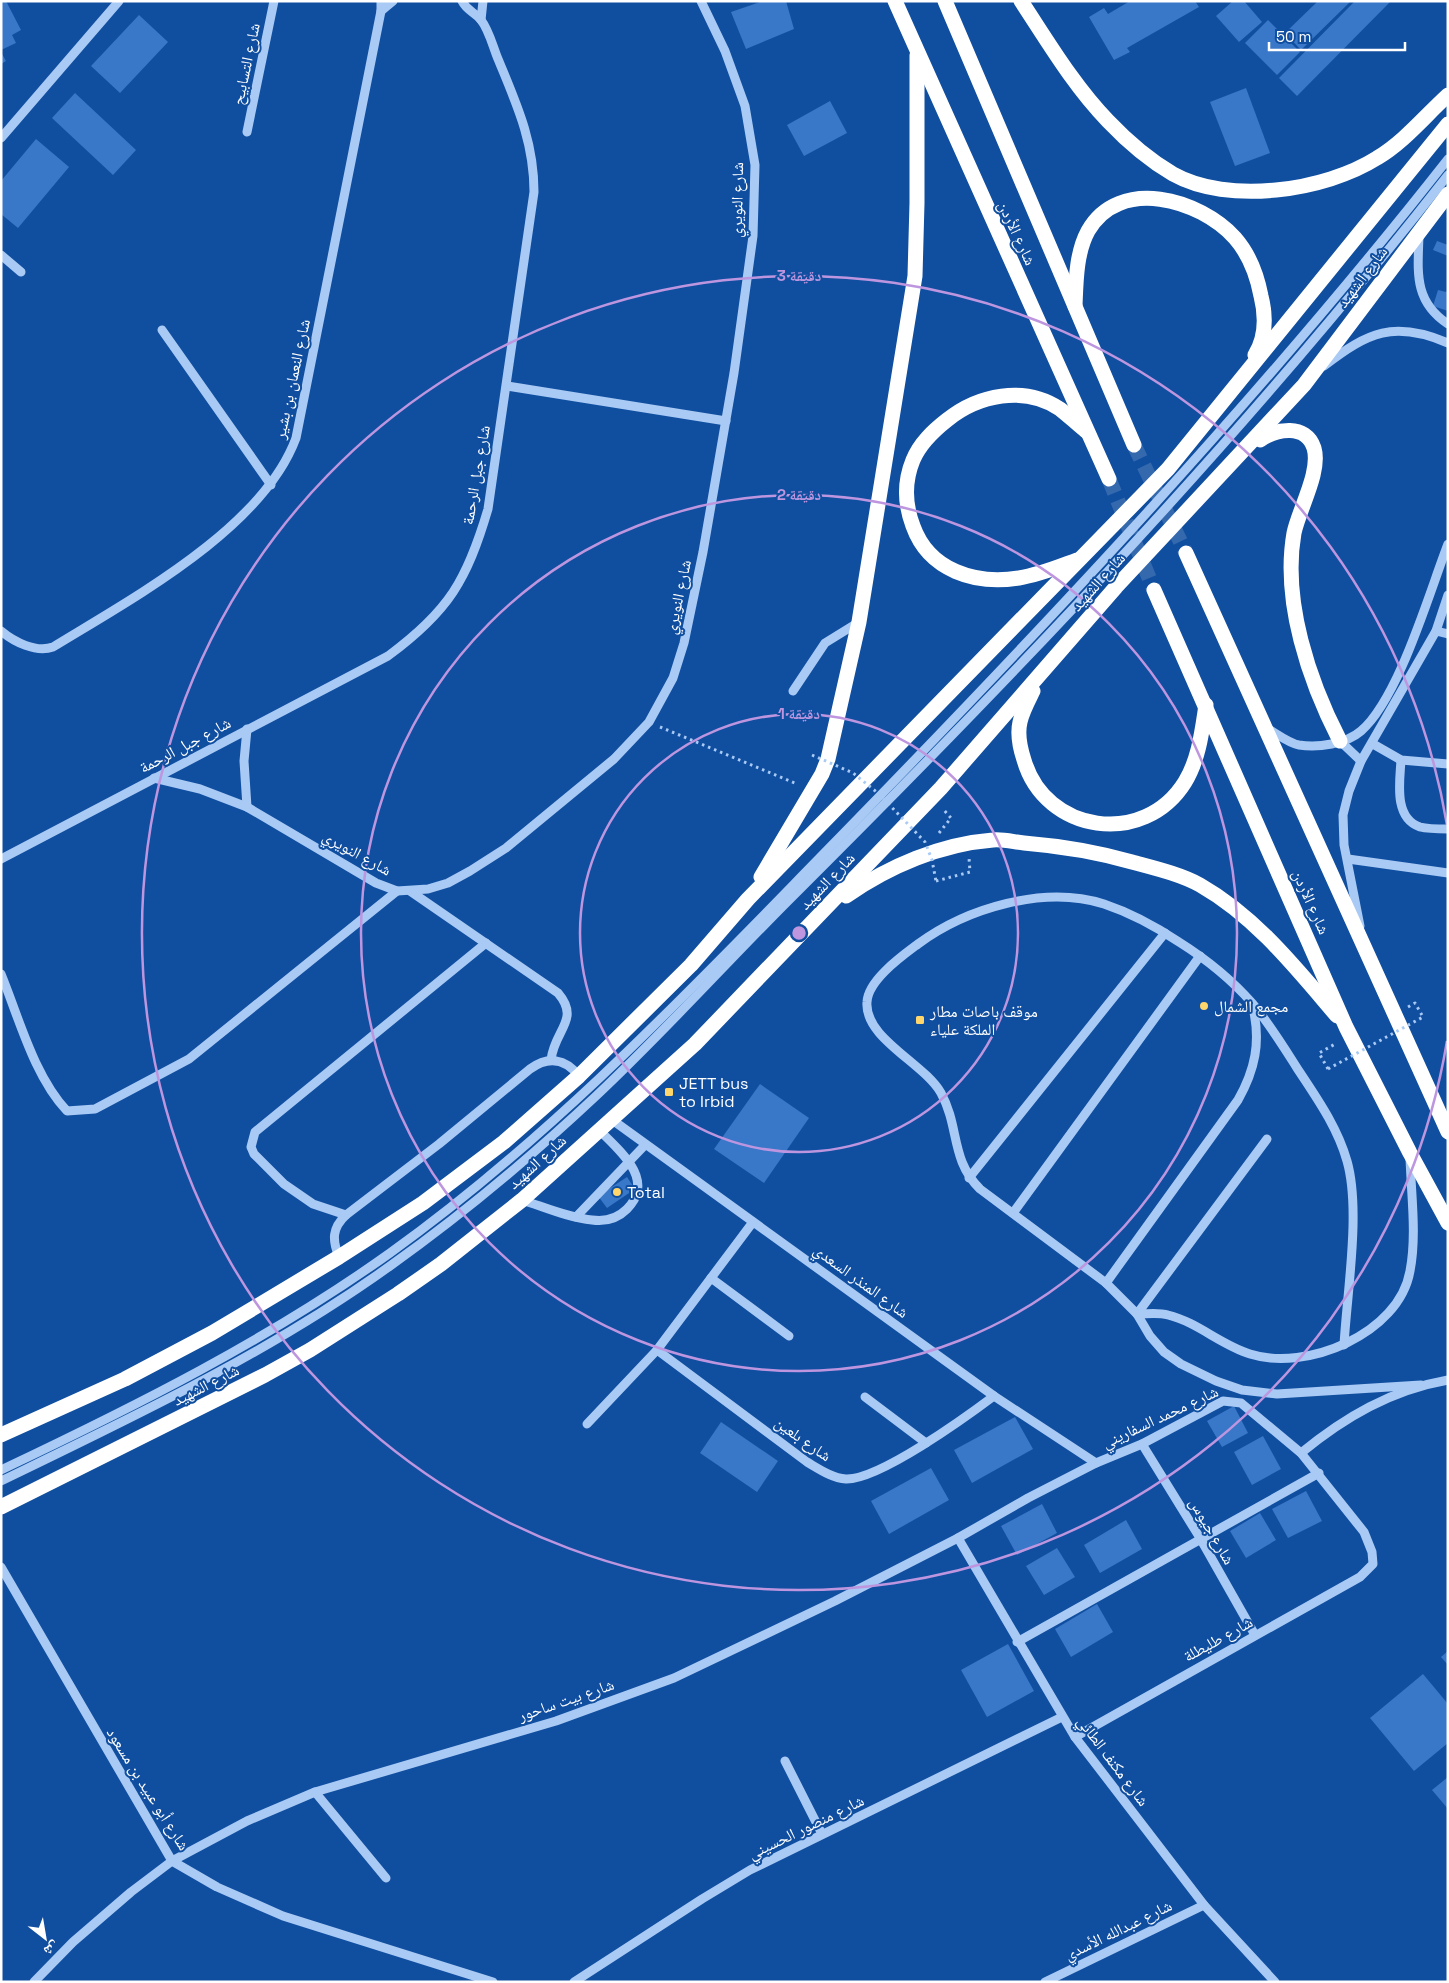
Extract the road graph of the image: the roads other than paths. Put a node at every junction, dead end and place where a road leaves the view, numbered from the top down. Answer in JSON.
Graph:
{"nodes":[{"id":1,"x":274,"y":1,"type":"edge"},
{"id":2,"x":394,"y":1,"type":"edge"},
{"id":3,"x":462,"y":1,"type":"edge"},
{"id":4,"x":483,"y":1,"type":"edge"},
{"id":5,"x":701,"y":1,"type":"edge"},
{"id":6,"x":895,"y":1,"type":"edge"},
{"id":7,"x":945,"y":1,"type":"edge"},
{"id":8,"x":1021,"y":1,"type":"edge"},
{"id":9,"x":117,"y":2,"type":"edge"},
{"id":10,"x":381,"y":6,"type":"edge"},
{"id":11,"x":481,"y":20,"type":"junction"},
{"id":12,"x":917,"y":54,"type":"junction"},
{"id":13,"x":1448,"y":95,"type":"edge"},
{"id":14,"x":1448,"y":124,"type":"edge"},
{"id":15,"x":247,"y":132,"type":"dead end"},
{"id":16,"x":1,"y":138,"type":"edge"},
{"id":17,"x":1448,"y":159,"type":"edge"},
{"id":18,"x":1448,"y":175,"type":"edge"},
{"id":19,"x":1448,"y":194,"type":"edge"},
{"id":20,"x":1419,"y":230,"type":"junction"},
{"id":21,"x":1,"y":255,"type":"edge"},
{"id":22,"x":20,"y":272,"type":"dead end"},
{"id":23,"x":1075,"y":310,"type":"junction"},
{"id":24,"x":1448,"y":324,"type":"edge"},
{"id":25,"x":162,"y":330,"type":"dead end"},
{"id":26,"x":1448,"y":343,"type":"edge"},
{"id":27,"x":1239,"y":382,"type":"junction"},
{"id":28,"x":1304,"y":385,"type":"junction"},
{"id":29,"x":507,"y":386,"type":"junction"},
{"id":30,"x":726,"y":421,"type":"junction"},
{"id":31,"x":1090,"y":435,"type":"junction"},
{"id":32,"x":1134,"y":445,"type":"tunnel mouth"},
{"id":33,"x":1244,"y":450,"type":"junction"},
{"id":34,"x":1109,"y":479,"type":"tunnel mouth"},
{"id":35,"x":271,"y":485,"type":"junction"},
{"id":36,"x":1448,"y":544,"type":"edge"},
{"id":37,"x":1186,"y":552,"type":"tunnel mouth"},
{"id":38,"x":1081,"y":559,"type":"junction"},
{"id":39,"x":1154,"y":590,"type":"tunnel mouth"},
{"id":40,"x":1448,"y":595,"type":"edge"},
{"id":41,"x":859,"y":622,"type":"junction"},
{"id":42,"x":1,"y":631,"type":"edge"},
{"id":43,"x":1436,"y":631,"type":"junction"},
{"id":44,"x":1448,"y":634,"type":"edge"},
{"id":45,"x":1067,"y":643,"type":"junction"},
{"id":46,"x":793,"y":691,"type":"dead end"},
{"id":47,"x":1206,"y":705,"type":"junction"},
{"id":48,"x":1263,"y":726,"type":"junction"},
{"id":49,"x":246,"y":729,"type":"junction"},
{"id":50,"x":1340,"y":741,"type":"junction"},
{"id":51,"x":1373,"y":744,"type":"junction"},
{"id":52,"x":1401,"y":760,"type":"junction"},
{"id":53,"x":1362,"y":761,"type":"junction"},
{"id":54,"x":1448,"y":764,"type":"edge"},
{"id":55,"x":154,"y":778,"type":"junction"},
{"id":56,"x":247,"y":806,"type":"junction"},
{"id":57,"x":1448,"y":829,"type":"edge"},
{"id":58,"x":1,"y":859,"type":"edge"},
{"id":59,"x":1348,"y":859,"type":"junction"},
{"id":60,"x":1448,"y":873,"type":"edge"},
{"id":61,"x":397,"y":891,"type":"junction"},
{"id":62,"x":410,"y":891,"type":"junction"},
{"id":63,"x":748,"y":899,"type":"junction"},
{"id":64,"x":802,"y":932,"type":"junction"},
{"id":65,"x":1165,"y":932,"type":"junction"},
{"id":66,"x":486,"y":943,"type":"junction"},
{"id":67,"x":1366,"y":955,"type":"junction"},
{"id":68,"x":1200,"y":956,"type":"junction"},
{"id":69,"x":1,"y":974,"type":"edge"},
{"id":70,"x":1252,"y":1003,"type":"junction"},
{"id":71,"x":1346,"y":1027,"type":"junction"},
{"id":72,"x":551,"y":1060,"type":"junction"},
{"id":73,"x":579,"y":1076,"type":"junction"},
{"id":74,"x":612,"y":1119,"type":"junction"},
{"id":75,"x":599,"y":1130,"type":"junction"},
{"id":76,"x":1448,"y":1132,"type":"edge"},
{"id":77,"x":1267,"y":1139,"type":"dead end"},
{"id":78,"x":645,"y":1145,"type":"junction"},
{"id":79,"x":1410,"y":1154,"type":"junction"},
{"id":80,"x":629,"y":1161,"type":"junction"},
{"id":81,"x":969,"y":1178,"type":"junction"},
{"id":82,"x":522,"y":1200,"type":"junction"},
{"id":83,"x":1013,"y":1213,"type":"junction"},
{"id":84,"x":346,"y":1215,"type":"junction"},
{"id":85,"x":576,"y":1217,"type":"junction"},
{"id":86,"x":753,"y":1222,"type":"junction"},
{"id":87,"x":1448,"y":1223,"type":"edge"},
{"id":88,"x":339,"y":1257,"type":"junction"},
{"id":89,"x":711,"y":1278,"type":"junction"},
{"id":90,"x":1106,"y":1283,"type":"junction"},
{"id":91,"x":1137,"y":1314,"type":"junction"},
{"id":92,"x":789,"y":1336,"type":"dead end"},
{"id":93,"x":1344,"y":1345,"type":"junction"},
{"id":94,"x":657,"y":1350,"type":"junction"},
{"id":95,"x":1448,"y":1380,"type":"edge"},
{"id":96,"x":1421,"y":1385,"type":"junction"},
{"id":97,"x":994,"y":1396,"type":"junction"},
{"id":98,"x":865,"y":1398,"type":"dead end"},
{"id":99,"x":587,"y":1424,"type":"dead end"},
{"id":100,"x":1,"y":1436,"type":"edge"},
{"id":101,"x":926,"y":1443,"type":"junction"},
{"id":102,"x":1142,"y":1444,"type":"junction"},
{"id":103,"x":1301,"y":1453,"type":"junction"},
{"id":104,"x":1096,"y":1464,"type":"junction"},
{"id":105,"x":1,"y":1470,"type":"edge"},
{"id":106,"x":1318,"y":1473,"type":"junction"},
{"id":107,"x":1,"y":1481,"type":"edge"},
{"id":108,"x":1,"y":1507,"type":"edge"},
{"id":109,"x":958,"y":1538,"type":"junction"},
{"id":110,"x":1200,"y":1538,"type":"junction"},
{"id":111,"x":1373,"y":1564,"type":"joint"},
{"id":112,"x":1,"y":1567,"type":"edge"},
{"id":113,"x":1255,"y":1635,"type":"junction"},
{"id":114,"x":1017,"y":1642,"type":"junction"},
{"id":115,"x":1062,"y":1717,"type":"junction"},
{"id":116,"x":1075,"y":1737,"type":"junction"},
{"id":117,"x":785,"y":1761,"type":"dead end"},
{"id":118,"x":315,"y":1792,"type":"junction"},
{"id":119,"x":822,"y":1834,"type":"junction"},
{"id":120,"x":172,"y":1861,"type":"junction"},
{"id":121,"x":386,"y":1878,"type":"dead end"},
{"id":122,"x":1204,"y":1904,"type":"junction"},
{"id":123,"x":34,"y":1982,"type":"edge"},
{"id":124,"x":493,"y":1982,"type":"edge"},
{"id":125,"x":574,"y":1982,"type":"edge"},
{"id":126,"x":1045,"y":1982,"type":"edge"},
{"id":127,"x":1275,"y":1982,"type":"edge"}],
"edges":[{"from":1,"to":15,"type":"street","name":"شارع التسابيح"},
{"from":2,"to":10,"type":"street","name":"شارع النعمان بن بشير"},
{"from":3,"to":11,"type":"street","name":"شارع جبل الرحمة"},
{"from":4,"to":11,"type":"street","name":"شارع جبل الرحمة"},
{"from":5,"to":30,"type":"street","name":"شارع النويري"},
{"from":6,"to":12,"type":"highway","name":"شارع الأردن"},
{"from":7,"to":23,"type":"highway","name":"شارع الأردن"},
{"from":8,"to":13,"type":"highway"},
{"from":9,"to":16,"type":"street"},
{"from":10,"to":35,"type":"street","name":"شارع النعمان بن بشير"},
{"from":11,"to":29,"type":"street","name":"شارع جبل الرحمة"},
{"from":12,"to":31,"type":"highway","name":"شارع الأردن"},
{"from":12,"to":41,"type":"highway"},
{"from":14,"to":27,"type":"highway","name":"شارع الشهيد"},
{"from":17,"to":105,"type":"street"},
{"from":18,"to":107,"type":"street"},
{"from":19,"to":20,"type":"highway","name":"شارع الشهيد"},
{"from":20,"to":24,"type":"street"},
{"from":20,"to":28,"type":"highway","name":"شارع الشهيد"},
{"from":21,"to":22,"type":"street"},
{"from":23,"to":27,"type":"highway"},
{"from":23,"to":32,"type":"highway","name":"شارع الأردن"},
{"from":25,"to":35,"type":"street"},
{"from":26,"to":28,"type":"street"},
{"from":27,"to":38,"type":"highway","name":"شارع الشهيد"},
{"from":28,"to":33,"type":"highway","name":"شارع الشهيد"},
{"from":29,"to":30,"type":"street"},
{"from":29,"to":49,"type":"street","name":"شارع جبل الرحمة"},
{"from":30,"to":62,"type":"street","name":"شارع النويري"},
{"from":31,"to":34,"type":"highway","name":"شارع الأردن"},
{"from":31,"to":38,"type":"highway"},
{"from":33,"to":45,"type":"highway","name":"شارع الشهيد"},
{"from":33,"to":50,"type":"highway"},
{"from":35,"to":42,"type":"street","name":"شارع النعمان بن بشير"},
{"from":36,"to":50,"type":"street"},
{"from":37,"to":48,"type":"highway","name":"شارع الأردن"},
{"from":38,"to":63,"type":"highway","name":"شارع الشهيد"},
{"from":39,"to":47,"type":"highway","name":"شارع الأردن"},
{"from":40,"to":43,"type":"street"},
{"from":41,"to":46,"type":"street"},
{"from":41,"to":63,"type":"highway"},
{"from":43,"to":44,"type":"street"},
{"from":43,"to":51,"type":"street"},
{"from":45,"to":47,"type":"highway"},
{"from":45,"to":64,"type":"highway","name":"شارع الشهيد"},
{"from":47,"to":71,"type":"highway","name":"شارع الأردن"},
{"from":48,"to":50,"type":"street"},
{"from":48,"to":67,"type":"highway","name":"شارع الأردن"},
{"from":49,"to":55,"type":"street","name":"شارع جبل الرحمة"},
{"from":49,"to":56,"type":"street"},
{"from":50,"to":53,"type":"street"},
{"from":51,"to":52,"type":"street"},
{"from":51,"to":53,"type":"street"},
{"from":52,"to":54,"type":"street"},
{"from":52,"to":57,"type":"street"},
{"from":53,"to":59,"type":"street"},
{"from":55,"to":56,"type":"street","name":"شارع النويري"},
{"from":55,"to":58,"type":"street","name":"شارع جبل الرحمة"},
{"from":56,"to":61,"type":"street","name":"شارع النويري"},
{"from":59,"to":60,"type":"street"},
{"from":59,"to":67,"type":"street"},
{"from":61,"to":62,"type":"street","name":"شارع النويري"},
{"from":61,"to":69,"type":"street"},
{"from":62,"to":66,"type":"street"},
{"from":63,"to":73,"type":"highway","name":"شارع الشهيد"},
{"from":64,"to":71,"type":"highway"},
{"from":64,"to":74,"type":"highway","name":"شارع الشهيد"},
{"from":65,"to":68,"type":"street"},
{"from":65,"to":81,"type":"street"},
{"from":65,"to":81,"type":"street"},
{"from":66,"to":72,"type":"street"},
{"from":66,"to":84,"type":"street"},
{"from":67,"to":76,"type":"highway","name":"شارع الأردن"},
{"from":68,"to":70,"type":"street"},
{"from":68,"to":83,"type":"street"},
{"from":70,"to":90,"type":"street"},
{"from":70,"to":93,"type":"street"},
{"from":71,"to":79,"type":"highway","name":"شارع الأردن"},
{"from":72,"to":73,"type":"street"},
{"from":72,"to":84,"type":"street"},
{"from":73,"to":88,"type":"highway","name":"شارع الشهيد"},
{"from":74,"to":75,"type":"highway","name":"شارع الشهيد"},
{"from":74,"to":78,"type":"street","name":"شارع المنذر السعدي"},
{"from":75,"to":80,"type":"street"},
{"from":75,"to":82,"type":"highway","name":"شارع الشهيد"},
{"from":77,"to":91,"type":"street"},
{"from":78,"to":80,"type":"street"},
{"from":78,"to":86,"type":"street","name":"شارع المنذر السعدي"},
{"from":79,"to":87,"type":"highway","name":"شارع الأردن"},
{"from":79,"to":93,"type":"street"},
{"from":80,"to":85,"type":"street"},
{"from":80,"to":85,"type":"street"},
{"from":81,"to":83,"type":"street"},
{"from":82,"to":85,"type":"street"},
{"from":82,"to":108,"type":"highway","name":"شارع الشهيد"},
{"from":83,"to":90,"type":"street"},
{"from":84,"to":88,"type":"street"},
{"from":86,"to":89,"type":"street"},
{"from":86,"to":97,"type":"street","name":"شارع المنذر السعدي"},
{"from":88,"to":100,"type":"highway","name":"شارع الشهيد"},
{"from":89,"to":92,"type":"street"},
{"from":89,"to":94,"type":"street"},
{"from":90,"to":91,"type":"street"},
{"from":91,"to":93,"type":"street"},
{"from":91,"to":96,"type":"street"},
{"from":94,"to":99,"type":"street"},
{"from":94,"to":101,"type":"street","name":"شارع بلعين"},
{"from":95,"to":96,"type":"street"},
{"from":96,"to":103,"type":"street"},
{"from":97,"to":101,"type":"street","name":"شارع بلعين"},
{"from":97,"to":104,"type":"street","name":"شارع المنذر السعدي"},
{"from":98,"to":101,"type":"street"},
{"from":102,"to":103,"type":"street","name":"شارع محمد السفاريني"},
{"from":102,"to":104,"type":"street","name":"شارع محمد السفاريني"},
{"from":102,"to":110,"type":"street","name":"شارع جيوس"},
{"from":103,"to":106,"type":"street","name":"شارع محمد السفاريني"},
{"from":104,"to":109,"type":"street","name":"شارع محمد السفاريني"},
{"from":106,"to":110,"type":"street"},
{"from":106,"to":111,"type":"street","name":"شارع محمد السفاريني"},
{"from":109,"to":114,"type":"street","name":"شارع مكنف الطائي"},
{"from":109,"to":118,"type":"street","name":"شارع بيت ساحور"},
{"from":110,"to":113,"type":"street","name":"شارع جيوس"},
{"from":110,"to":114,"type":"street"},
{"from":111,"to":113,"type":"street","name":"شارع طليطلة"},
{"from":112,"to":120,"type":"street","name":"شارع أبو عبيد بن مسعود"},
{"from":113,"to":116,"type":"street","name":"شارع طليطلة"},
{"from":114,"to":115,"type":"street","name":"شارع مكنف الطائي"},
{"from":115,"to":116,"type":"street","name":"شارع مكنف الطائي"},
{"from":115,"to":119,"type":"street","name":"شارع منصور الحسيني"},
{"from":116,"to":122,"type":"street","name":"شارع مكنف الطائي"},
{"from":117,"to":119,"type":"street"},
{"from":118,"to":120,"type":"street","name":"شارع بيت ساحور"},
{"from":118,"to":121,"type":"street"},
{"from":119,"to":125,"type":"street","name":"شارع منصور الحسيني"},
{"from":120,"to":123,"type":"street","name":"شارع بيت ساحور"},
{"from":120,"to":124,"type":"street","name":"شارع أبو عبيد بن مسعود"},
{"from":122,"to":126,"type":"street","name":"شارع عبدالله الأسدي"},
{"from":122,"to":127,"type":"street","name":"شارع مكنف الطائي"}]}
